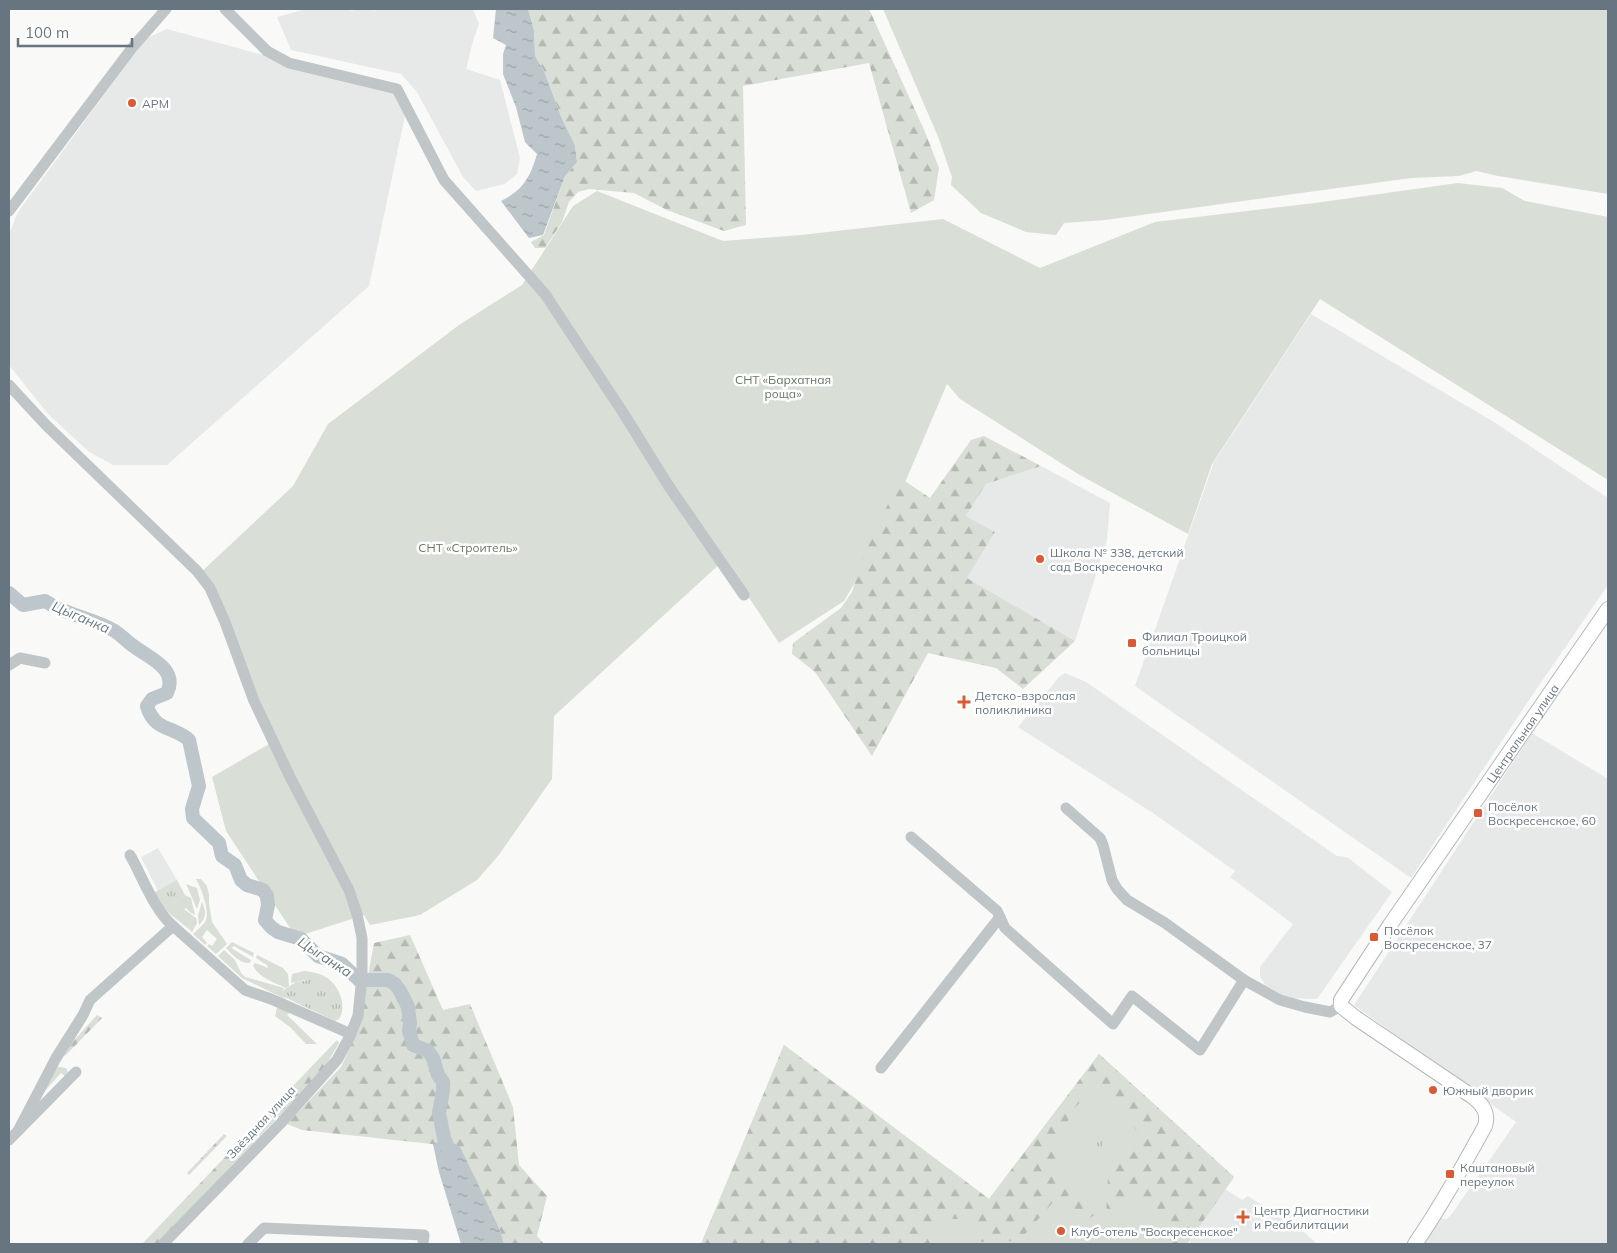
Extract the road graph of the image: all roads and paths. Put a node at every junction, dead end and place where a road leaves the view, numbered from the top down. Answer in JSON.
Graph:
{"nodes":[{"id":1,"x":166,"y":9,"type":"edge"},
{"id":2,"x":225,"y":9,"type":"edge"},
{"id":3,"x":9,"y":211,"type":"edge"},
{"id":4,"x":9,"y":384,"type":"edge"},
{"id":5,"x":744,"y":595,"type":"dead end"},
{"id":6,"x":1608,"y":609,"type":"edge"},
{"id":7,"x":45,"y":663,"type":"dead end"},
{"id":8,"x":9,"y":665,"type":"edge"},
{"id":9,"x":1066,"y":808,"type":"dead end"},
{"id":10,"x":911,"y":837,"type":"dead end"},
{"id":11,"x":130,"y":855,"type":"dead end"},
{"id":12,"x":1000,"y":916,"type":"junction"},
{"id":13,"x":173,"y":926,"type":"junction"},
{"id":14,"x":1244,"y":980,"type":"junction"},
{"id":15,"x":1341,"y":1006,"type":"junction"},
{"id":16,"x":350,"y":1034,"type":"junction"},
{"id":17,"x":882,"y":1068,"type":"dead end"},
{"id":18,"x":76,"y":1072,"type":"dead end"},
{"id":19,"x":19,"y":1129,"type":"junction"},
{"id":20,"x":9,"y":1140,"type":"edge"},
{"id":21,"x":163,"y":1244,"type":"edge"},
{"id":22,"x":248,"y":1244,"type":"edge"},
{"id":23,"x":423,"y":1244,"type":"edge"},
{"id":24,"x":1415,"y":1244,"type":"edge"}],
"edges":[{"from":1,"to":3,"type":"street"},
{"from":2,"to":5,"type":"street"},
{"from":4,"to":16,"type":"street","name":"Звёздная улица"},
{"from":6,"to":15,"type":"main road","name":"Центральная улица"},
{"from":7,"to":8,"type":"street"},
{"from":9,"to":14,"type":"street"},
{"from":10,"to":12,"type":"street"},
{"from":11,"to":13,"type":"street"},
{"from":12,"to":14,"type":"street"},
{"from":12,"to":17,"type":"street"},
{"from":13,"to":16,"type":"street"},
{"from":13,"to":19,"type":"street"},
{"from":14,"to":15,"type":"street"},
{"from":15,"to":24,"type":"main road"},
{"from":16,"to":21,"type":"street","name":"Звёздная улица"},
{"from":18,"to":19,"type":"street"},
{"from":19,"to":20,"type":"street"},
{"from":22,"to":23,"type":"street"}]}
